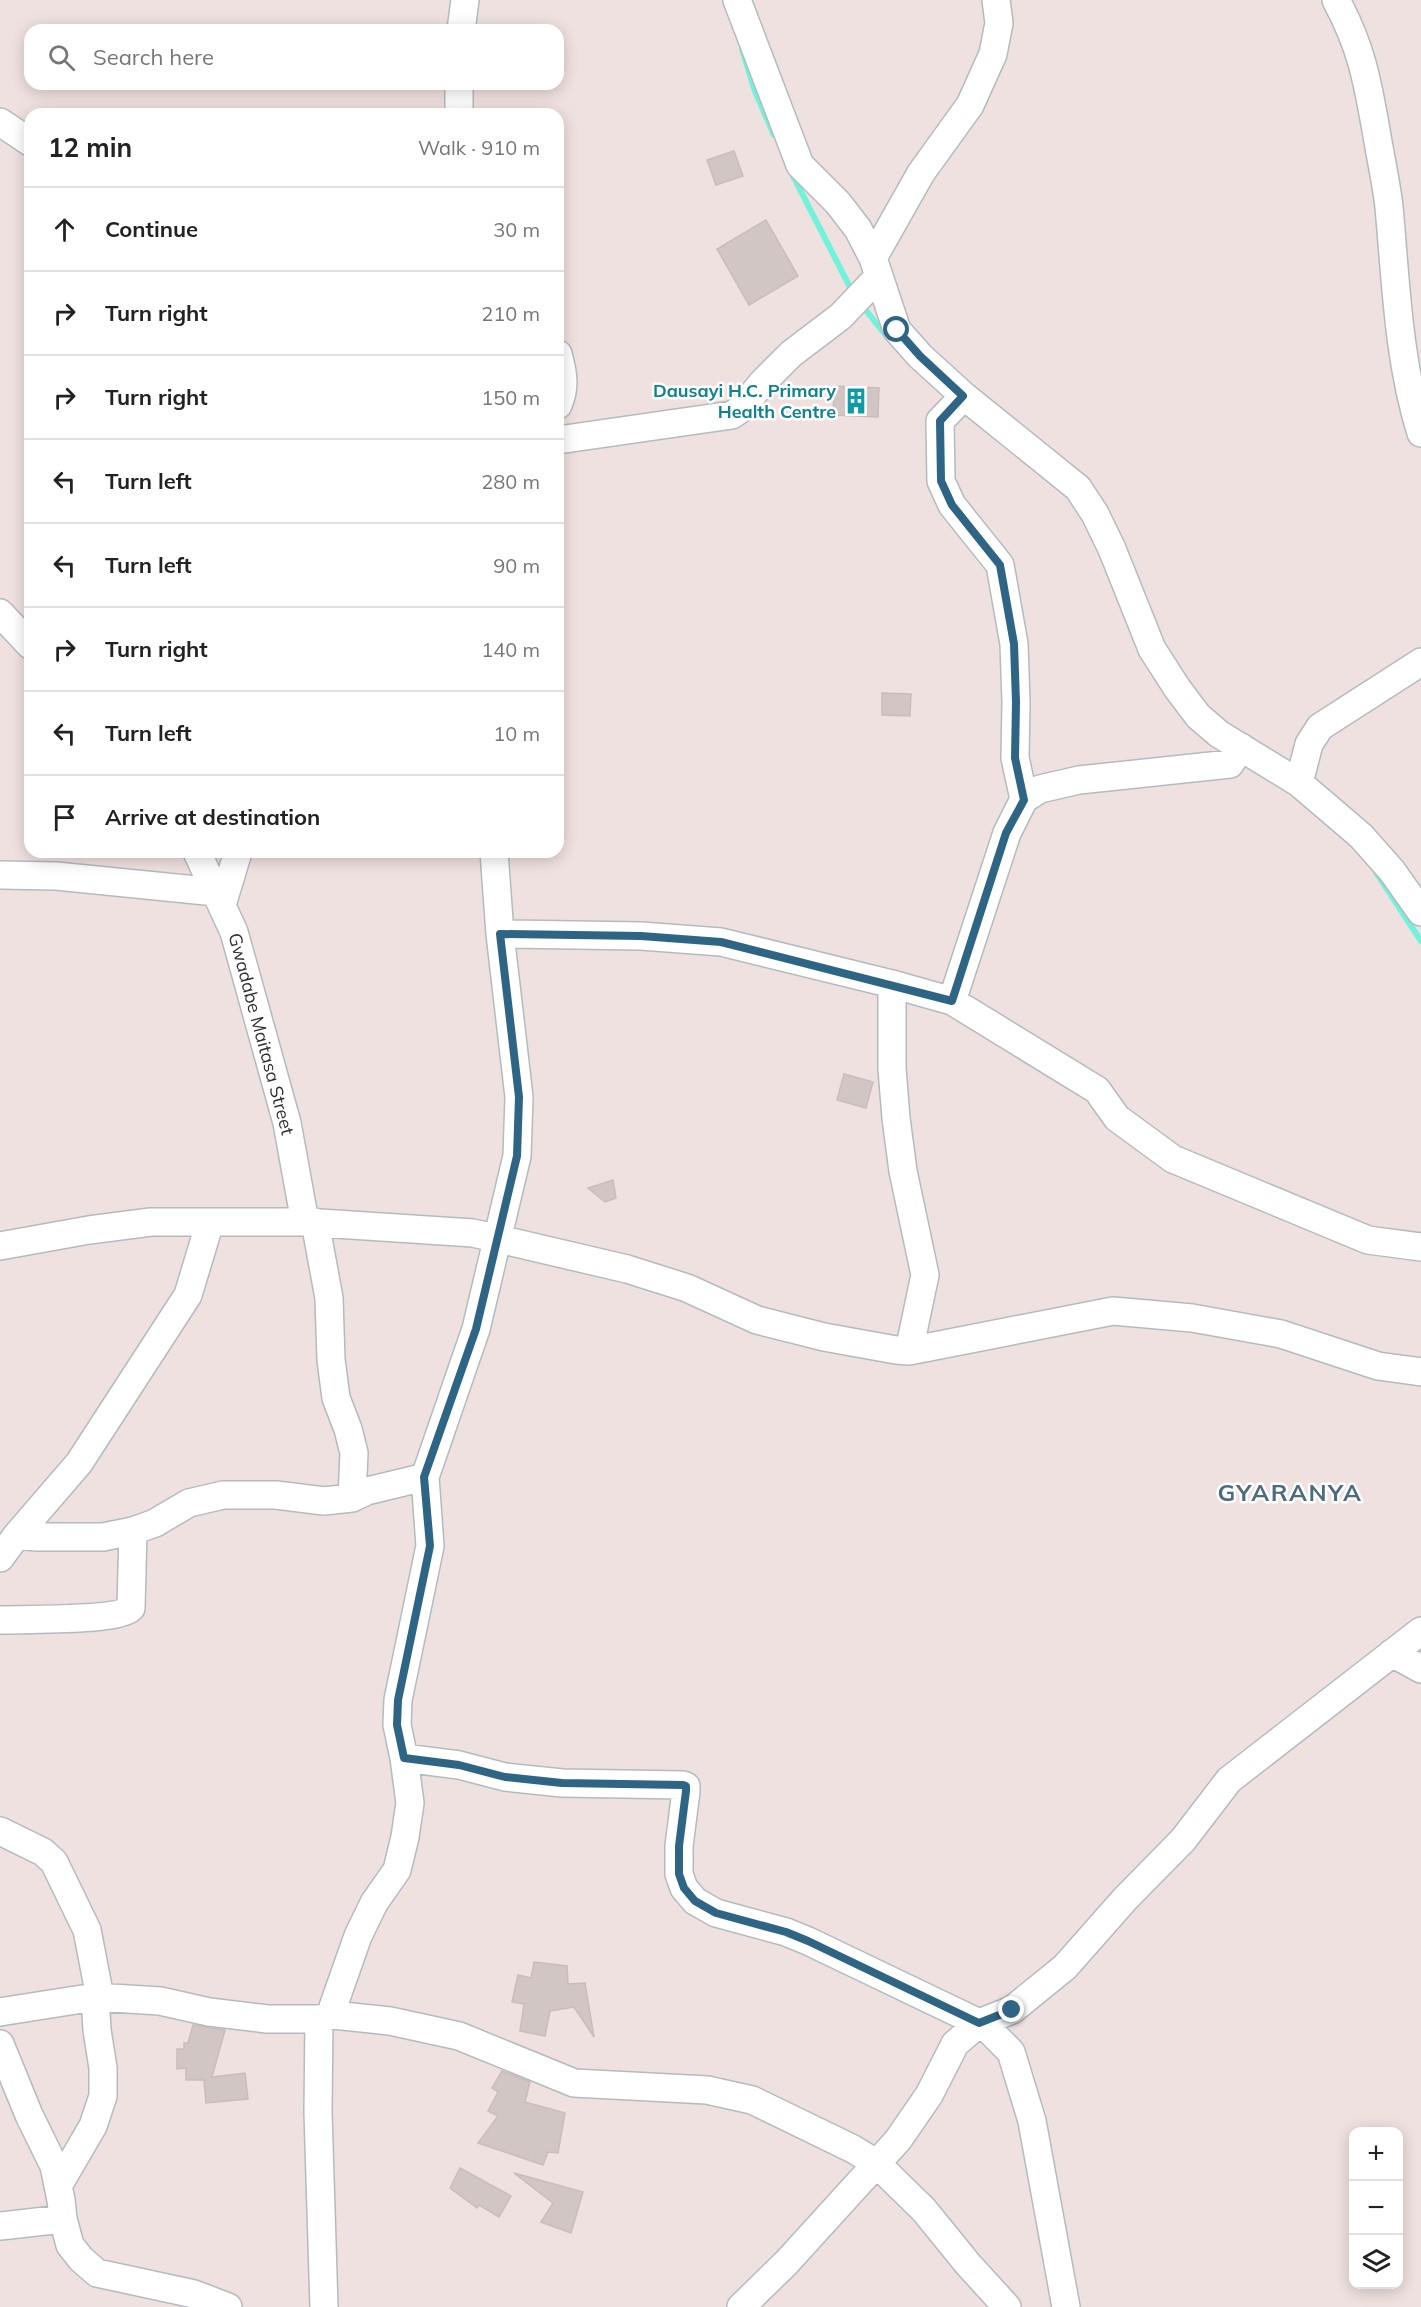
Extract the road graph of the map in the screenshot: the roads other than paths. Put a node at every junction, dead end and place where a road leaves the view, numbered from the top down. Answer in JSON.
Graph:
{"nodes":[{"id":1,"x":465,"y":0,"type":"edge"},
{"id":2,"x":737,"y":0,"type":"edge"},
{"id":3,"x":996,"y":0,"type":"edge"},
{"id":4,"x":1336,"y":0,"type":"edge"},
{"id":5,"x":462,"y":24,"type":"edge"},
{"id":6,"x":459,"y":90,"type":"edge"},
{"id":7,"x":459,"y":108,"type":"edge"},
{"id":8,"x":0,"y":122,"type":"edge"},
{"id":9,"x":24,"y":138,"type":"edge"},
{"id":10,"x":875,"y":267,"type":"junction"},
{"id":11,"x":963,"y":396,"type":"junction"},
{"id":12,"x":1421,"y":433,"type":"edge"},
{"id":13,"x":564,"y":439,"type":"edge"},
{"id":14,"x":0,"y":613,"type":"edge"},
{"id":15,"x":24,"y":639,"type":"edge"},
{"id":16,"x":1421,"y":662,"type":"edge"},
{"id":17,"x":1236,"y":756,"type":"junction"},
{"id":18,"x":1299,"y":783,"type":"junction"},
{"id":19,"x":1024,"y":800,"type":"junction"},
{"id":20,"x":199,"y":858,"type":"edge"},
{"id":21,"x":236,"y":858,"type":"edge"},
{"id":22,"x":494,"y":858,"type":"edge"},
{"id":23,"x":0,"y":875,"type":"edge"},
{"id":24,"x":219,"y":898,"type":"junction"},
{"id":25,"x":1421,"y":912,"type":"edge"},
{"id":26,"x":500,"y":934,"type":"junction"},
{"id":27,"x":892,"y":984,"type":"junction"},
{"id":28,"x":952,"y":1001,"type":"junction"},
{"id":29,"x":210,"y":1222,"type":"junction"},
{"id":30,"x":310,"y":1222,"type":"junction"},
{"id":31,"x":499,"y":1238,"type":"junction"},
{"id":32,"x":0,"y":1246,"type":"edge"},
{"id":33,"x":1421,"y":1247,"type":"edge"},
{"id":34,"x":909,"y":1351,"type":"junction"},
{"id":35,"x":1421,"y":1372,"type":"edge"},
{"id":36,"x":424,"y":1477,"type":"junction"},
{"id":37,"x":352,"y":1498,"type":"junction"},
{"id":38,"x":133,"y":1531,"type":"junction"},
{"id":39,"x":17,"y":1535,"type":"junction"},
{"id":40,"x":0,"y":1558,"type":"edge"},
{"id":41,"x":0,"y":1620,"type":"edge"},
{"id":42,"x":1421,"y":1631,"type":"edge"},
{"id":43,"x":1392,"y":1653,"type":"junction"},
{"id":44,"x":1421,"y":1669,"type":"edge"},
{"id":45,"x":404,"y":1758,"type":"junction"},
{"id":46,"x":0,"y":1831,"type":"edge"},
{"id":47,"x":97,"y":1997,"type":"junction"},
{"id":48,"x":0,"y":2012,"type":"edge"},
{"id":49,"x":326,"y":2017,"type":"junction"},
{"id":50,"x":980,"y":2023,"type":"junction"},
{"id":51,"x":0,"y":2044,"type":"edge"},
{"id":52,"x":876,"y":2163,"type":"junction"},
{"id":53,"x":58,"y":2186,"type":"junction"},
{"id":54,"x":63,"y":2219,"type":"junction"},
{"id":55,"x":0,"y":2226,"type":"edge"},
{"id":56,"x":321,"y":2306,"type":"edge"},
{"id":57,"x":228,"y":2307,"type":"edge"},
{"id":58,"x":741,"y":2307,"type":"edge"},
{"id":59,"x":1007,"y":2307,"type":"edge"},
{"id":60,"x":1066,"y":2307,"type":"edge"}],
"edges":[{"from":1,"to":5,"type":"street"},
{"from":2,"to":10,"type":"street"},
{"from":3,"to":10,"type":"street"},
{"from":4,"to":12,"type":"street"},
{"from":6,"to":7,"type":"street"},
{"from":8,"to":9,"type":"street"},
{"from":10,"to":11,"type":"street"},
{"from":10,"to":13,"type":"street"},
{"from":11,"to":17,"type":"street"},
{"from":11,"to":19,"type":"street"},
{"from":14,"to":15,"type":"street"},
{"from":16,"to":18,"type":"street"},
{"from":17,"to":18,"type":"street"},
{"from":17,"to":19,"type":"street"},
{"from":18,"to":25,"type":"street"},
{"from":19,"to":28,"type":"street"},
{"from":20,"to":24,"type":"street","name":"Gwadabe Maitasa Street"},
{"from":21,"to":24,"type":"street"},
{"from":22,"to":26,"type":"street"},
{"from":23,"to":24,"type":"street"},
{"from":24,"to":30,"type":"street","name":"Gwadabe Maitasa Street"},
{"from":26,"to":27,"type":"street"},
{"from":26,"to":31,"type":"street"},
{"from":27,"to":28,"type":"street"},
{"from":27,"to":34,"type":"street"},
{"from":28,"to":33,"type":"street"},
{"from":29,"to":30,"type":"street"},
{"from":29,"to":32,"type":"street"},
{"from":29,"to":39,"type":"street"},
{"from":30,"to":31,"type":"street"},
{"from":30,"to":37,"type":"street","name":"Gwadabe Maitasa Street"},
{"from":31,"to":34,"type":"street"},
{"from":31,"to":36,"type":"street"},
{"from":34,"to":35,"type":"street"},
{"from":36,"to":37,"type":"street"},
{"from":36,"to":45,"type":"street"},
{"from":37,"to":38,"type":"street"},
{"from":38,"to":39,"type":"street"},
{"from":38,"to":41,"type":"street"},
{"from":39,"to":40,"type":"street"},
{"from":42,"to":43,"type":"street"},
{"from":43,"to":44,"type":"street"},
{"from":43,"to":50,"type":"street"},
{"from":45,"to":49,"type":"street"},
{"from":45,"to":50,"type":"street"},
{"from":46,"to":47,"type":"street"},
{"from":47,"to":48,"type":"street"},
{"from":47,"to":49,"type":"street"},
{"from":47,"to":53,"type":"street"},
{"from":49,"to":52,"type":"street"},
{"from":49,"to":56,"type":"street"},
{"from":50,"to":52,"type":"street"},
{"from":50,"to":60,"type":"street"},
{"from":51,"to":53,"type":"street"},
{"from":52,"to":58,"type":"street"},
{"from":52,"to":59,"type":"street"},
{"from":53,"to":54,"type":"street"},
{"from":54,"to":55,"type":"street"},
{"from":54,"to":57,"type":"street"}]}
